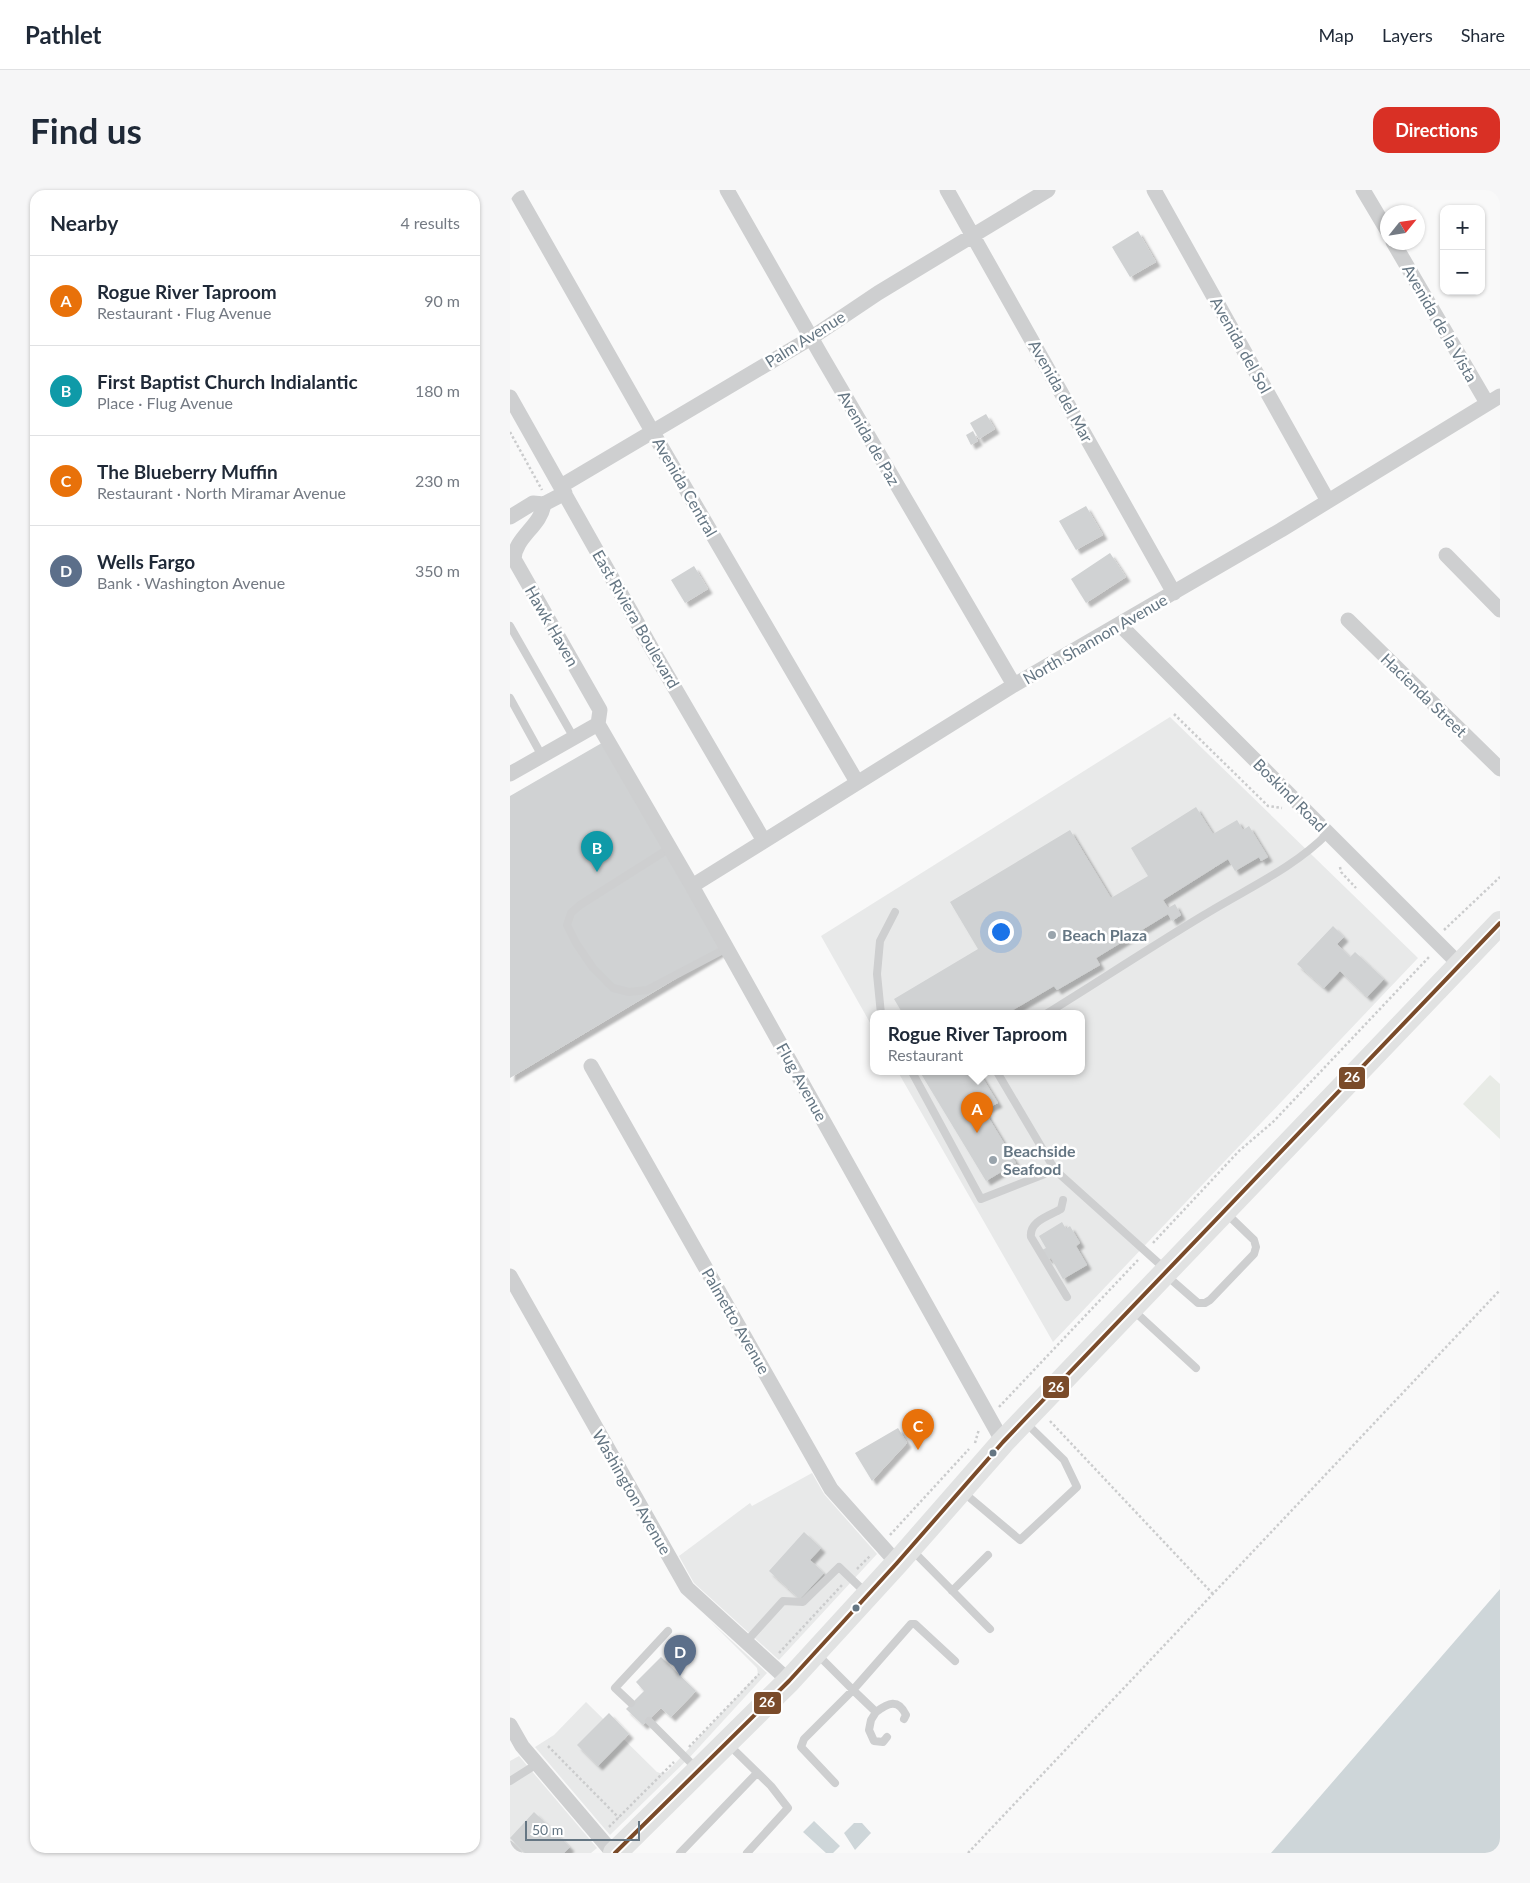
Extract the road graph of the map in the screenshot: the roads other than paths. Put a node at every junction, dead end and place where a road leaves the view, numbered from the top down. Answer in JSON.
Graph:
{"nodes":[{"id":1,"x":515,"y":190,"type":"edge"},
{"id":2,"x":727,"y":190,"type":"edge"},
{"id":3,"x":947,"y":190,"type":"edge"},
{"id":4,"x":1048,"y":190,"type":"edge"},
{"id":5,"x":1154,"y":190,"type":"edge"},
{"id":6,"x":1363,"y":190,"type":"edge"},
{"id":7,"x":1380,"y":219,"type":"edge"},
{"id":8,"x":973,"y":235,"type":"junction"},
{"id":9,"x":1399,"y":250,"type":"edge"},
{"id":10,"x":811,"y":338,"type":"junction"},
{"id":11,"x":510,"y":397,"type":"edge"},
{"id":12,"x":1494,"y":400,"type":"edge"},
{"id":13,"x":652,"y":430,"type":"junction"},
{"id":14,"x":563,"y":490,"type":"junction"},
{"id":15,"x":543,"y":497,"type":"junction"},
{"id":16,"x":1328,"y":501,"type":"junction"},
{"id":17,"x":510,"y":517,"type":"edge"},
{"id":18,"x":1446,"y":555,"type":"dead end"},
{"id":19,"x":514,"y":569,"type":"edge"},
{"id":20,"x":1174,"y":593,"type":"junction"},
{"id":21,"x":1500,"y":610,"type":"edge"},
{"id":22,"x":1348,"y":620,"type":"dead end"},
{"id":23,"x":1119,"y":624,"type":"junction"},
{"id":24,"x":510,"y":626,"type":"edge"},
{"id":25,"x":1014,"y":685,"type":"junction"},
{"id":26,"x":510,"y":698,"type":"edge"},
{"id":27,"x":598,"y":724,"type":"junction"},
{"id":28,"x":574,"y":738,"type":"junction"},
{"id":29,"x":542,"y":756,"type":"junction"},
{"id":30,"x":1500,"y":769,"type":"edge"},
{"id":31,"x":510,"y":774,"type":"edge"},
{"id":32,"x":857,"y":782,"type":"junction"},
{"id":33,"x":1328,"y":833,"type":"junction"},
{"id":34,"x":764,"y":841,"type":"junction"},
{"id":35,"x":670,"y":848,"type":"junction"},
{"id":36,"x":692,"y":886,"type":"junction"},
{"id":37,"x":895,"y":912,"type":"dead end"},
{"id":38,"x":1500,"y":923,"type":"edge"},
{"id":39,"x":727,"y":948,"type":"junction"},
{"id":40,"x":1461,"y":966,"type":"junction"},
{"id":41,"x":880,"y":1010,"type":"edge"},
{"id":42,"x":1052,"y":1010,"type":"edge"},
{"id":43,"x":591,"y":1066,"type":"dead end"},
{"id":44,"x":914,"y":1075,"type":"edge"},
{"id":45,"x":999,"y":1075,"type":"edge"},
{"id":46,"x":1055,"y":1170,"type":"junction"},
{"id":47,"x":1063,"y":1200,"type":"dead end"},
{"id":48,"x":1225,"y":1212,"type":"junction"},
{"id":49,"x":1166,"y":1273,"type":"junction"},
{"id":50,"x":510,"y":1276,"type":"edge"},
{"id":51,"x":1067,"y":1297,"type":"dead end"},
{"id":52,"x":1132,"y":1309,"type":"junction"},
{"id":53,"x":1196,"y":1368,"type":"dead end"},
{"id":54,"x":1030,"y":1414,"type":"junction"},
{"id":55,"x":1003,"y":1442,"type":"junction"},
{"id":56,"x":961,"y":1491,"type":"junction"},
{"id":57,"x":988,"y":1555,"type":"dead end"},
{"id":58,"x":904,"y":1556,"type":"junction"},
{"id":59,"x":952,"y":1591,"type":"junction"},
{"id":60,"x":868,"y":1595,"type":"junction"},
{"id":61,"x":990,"y":1629,"type":"dead end"},
{"id":62,"x":668,"y":1631,"type":"dead end"},
{"id":63,"x":746,"y":1642,"type":"junction"},
{"id":64,"x":815,"y":1652,"type":"junction"},
{"id":65,"x":955,"y":1661,"type":"dead end"},
{"id":66,"x":789,"y":1681,"type":"junction"},
{"id":67,"x":853,"y":1690,"type":"junction"},
{"id":68,"x":631,"y":1703,"type":"dead end"},
{"id":69,"x":876,"y":1712,"type":"junction"},
{"id":70,"x":904,"y":1719,"type":"dead end"},
{"id":71,"x":649,"y":1721,"type":"dead end"},
{"id":72,"x":510,"y":1725,"type":"edge"},
{"id":73,"x":887,"y":1737,"type":"dead end"},
{"id":74,"x":727,"y":1743,"type":"junction"},
{"id":75,"x":537,"y":1764,"type":"junction"},
{"id":76,"x":698,"y":1771,"type":"junction"},
{"id":77,"x":757,"y":1772,"type":"junction"},
{"id":78,"x":510,"y":1781,"type":"edge"},
{"id":79,"x":835,"y":1784,"type":"dead end"},
{"id":80,"x":510,"y":1845,"type":"edge"},
{"id":81,"x":609,"y":1848,"type":"edge"},
{"id":82,"x":518,"y":1853,"type":"edge"},
{"id":83,"x":680,"y":1853,"type":"edge"},
{"id":84,"x":747,"y":1853,"type":"edge"}],
"edges":[{"from":1,"to":13,"type":"street","name":"Avenida Central"},
{"from":2,"to":10,"type":"street","name":"Avenida de Paz"},
{"from":3,"to":8,"type":"street","name":"Avenida del Mar"},
{"from":4,"to":8,"type":"street","name":"Palm Avenue"},
{"from":5,"to":16,"type":"street","name":"Avenida del Sol"},
{"from":6,"to":7,"type":"street"},
{"from":8,"to":10,"type":"street","name":"Palm Avenue"},
{"from":8,"to":20,"type":"street","name":"Avenida del Mar"},
{"from":9,"to":12,"type":"street","name":"Avenida de la Vista"},
{"from":10,"to":13,"type":"street","name":"Palm Avenue"},
{"from":10,"to":25,"type":"street","name":"Avenida de Paz"},
{"from":11,"to":14,"type":"street","name":"East Riviera Boulevard"},
{"from":12,"to":16,"type":"street","name":"North Shannon Avenue"},
{"from":13,"to":14,"type":"street","name":"Palm Avenue"},
{"from":13,"to":32,"type":"street","name":"Avenida Central"},
{"from":14,"to":15,"type":"street"},
{"from":14,"to":34,"type":"street","name":"East Riviera Boulevard"},
{"from":15,"to":17,"type":"street"},
{"from":15,"to":19,"type":"street","name":"Hawk Haven"},
{"from":16,"to":20,"type":"street","name":"North Shannon Avenue"},
{"from":18,"to":21,"type":"street"},
{"from":19,"to":27,"type":"street","name":"Hawk Haven"},
{"from":20,"to":23,"type":"street","name":"North Shannon Avenue"},
{"from":22,"to":30,"type":"street","name":"Hacienda Street"},
{"from":23,"to":25,"type":"street","name":"North Shannon Avenue"},
{"from":23,"to":33,"type":"street","name":"Boskind Road"},
{"from":24,"to":28,"type":"lane"},
{"from":25,"to":32,"type":"street","name":"North Shannon Avenue"},
{"from":26,"to":29,"type":"lane"},
{"from":27,"to":28,"type":"street"},
{"from":27,"to":35,"type":"street","name":"Flug Avenue"},
{"from":28,"to":29,"type":"street"},
{"from":29,"to":31,"type":"street"},
{"from":32,"to":34,"type":"street","name":"North Shannon Avenue"},
{"from":33,"to":40,"type":"street","name":"Boskind Road"},
{"from":33,"to":42,"type":"lane"},
{"from":34,"to":36,"type":"street","name":"North Shannon Avenue"},
{"from":35,"to":36,"type":"street","name":"Flug Avenue"},
{"from":35,"to":39,"type":"lane"},
{"from":36,"to":39,"type":"street","name":"Flug Avenue"},
{"from":37,"to":41,"type":"lane"},
{"from":38,"to":40,"type":"main road"},
{"from":39,"to":55,"type":"street","name":"Flug Avenue"},
{"from":40,"to":48,"type":"main road"},
{"from":43,"to":58,"type":"street","name":"Palmetto Avenue"},
{"from":44,"to":46,"type":"lane"},
{"from":45,"to":46,"type":"lane"},
{"from":46,"to":49,"type":"lane"},
{"from":47,"to":51,"type":"lane"},
{"from":48,"to":49,"type":"main road"},
{"from":48,"to":49,"type":"lane"},
{"from":49,"to":52,"type":"main road"},
{"from":50,"to":63,"type":"street","name":"Washington Avenue"},
{"from":52,"to":53,"type":"lane"},
{"from":52,"to":54,"type":"main road"},
{"from":54,"to":55,"type":"main road"},
{"from":54,"to":56,"type":"lane"},
{"from":55,"to":56,"type":"main road"},
{"from":56,"to":58,"type":"main road"},
{"from":57,"to":59,"type":"lane"},
{"from":58,"to":59,"type":"lane"},
{"from":58,"to":60,"type":"main road"},
{"from":59,"to":61,"type":"lane"},
{"from":60,"to":63,"type":"lane"},
{"from":60,"to":64,"type":"main road"},
{"from":62,"to":68,"type":"lane"},
{"from":63,"to":66,"type":"street","name":"Washington Avenue"},
{"from":64,"to":66,"type":"main road"},
{"from":64,"to":67,"type":"lane"},
{"from":65,"to":67,"type":"lane"},
{"from":66,"to":74,"type":"main road"},
{"from":67,"to":69,"type":"lane"},
{"from":67,"to":79,"type":"lane"},
{"from":69,"to":70,"type":"lane"},
{"from":69,"to":73,"type":"lane"},
{"from":71,"to":76,"type":"lane"},
{"from":72,"to":75,"type":"street"},
{"from":74,"to":76,"type":"main road"},
{"from":74,"to":77,"type":"lane"},
{"from":75,"to":78,"type":"lane"},
{"from":75,"to":81,"type":"street"},
{"from":76,"to":81,"type":"main road"},
{"from":77,"to":83,"type":"lane"},
{"from":77,"to":84,"type":"lane"},
{"from":80,"to":82,"type":"lane"}]}
